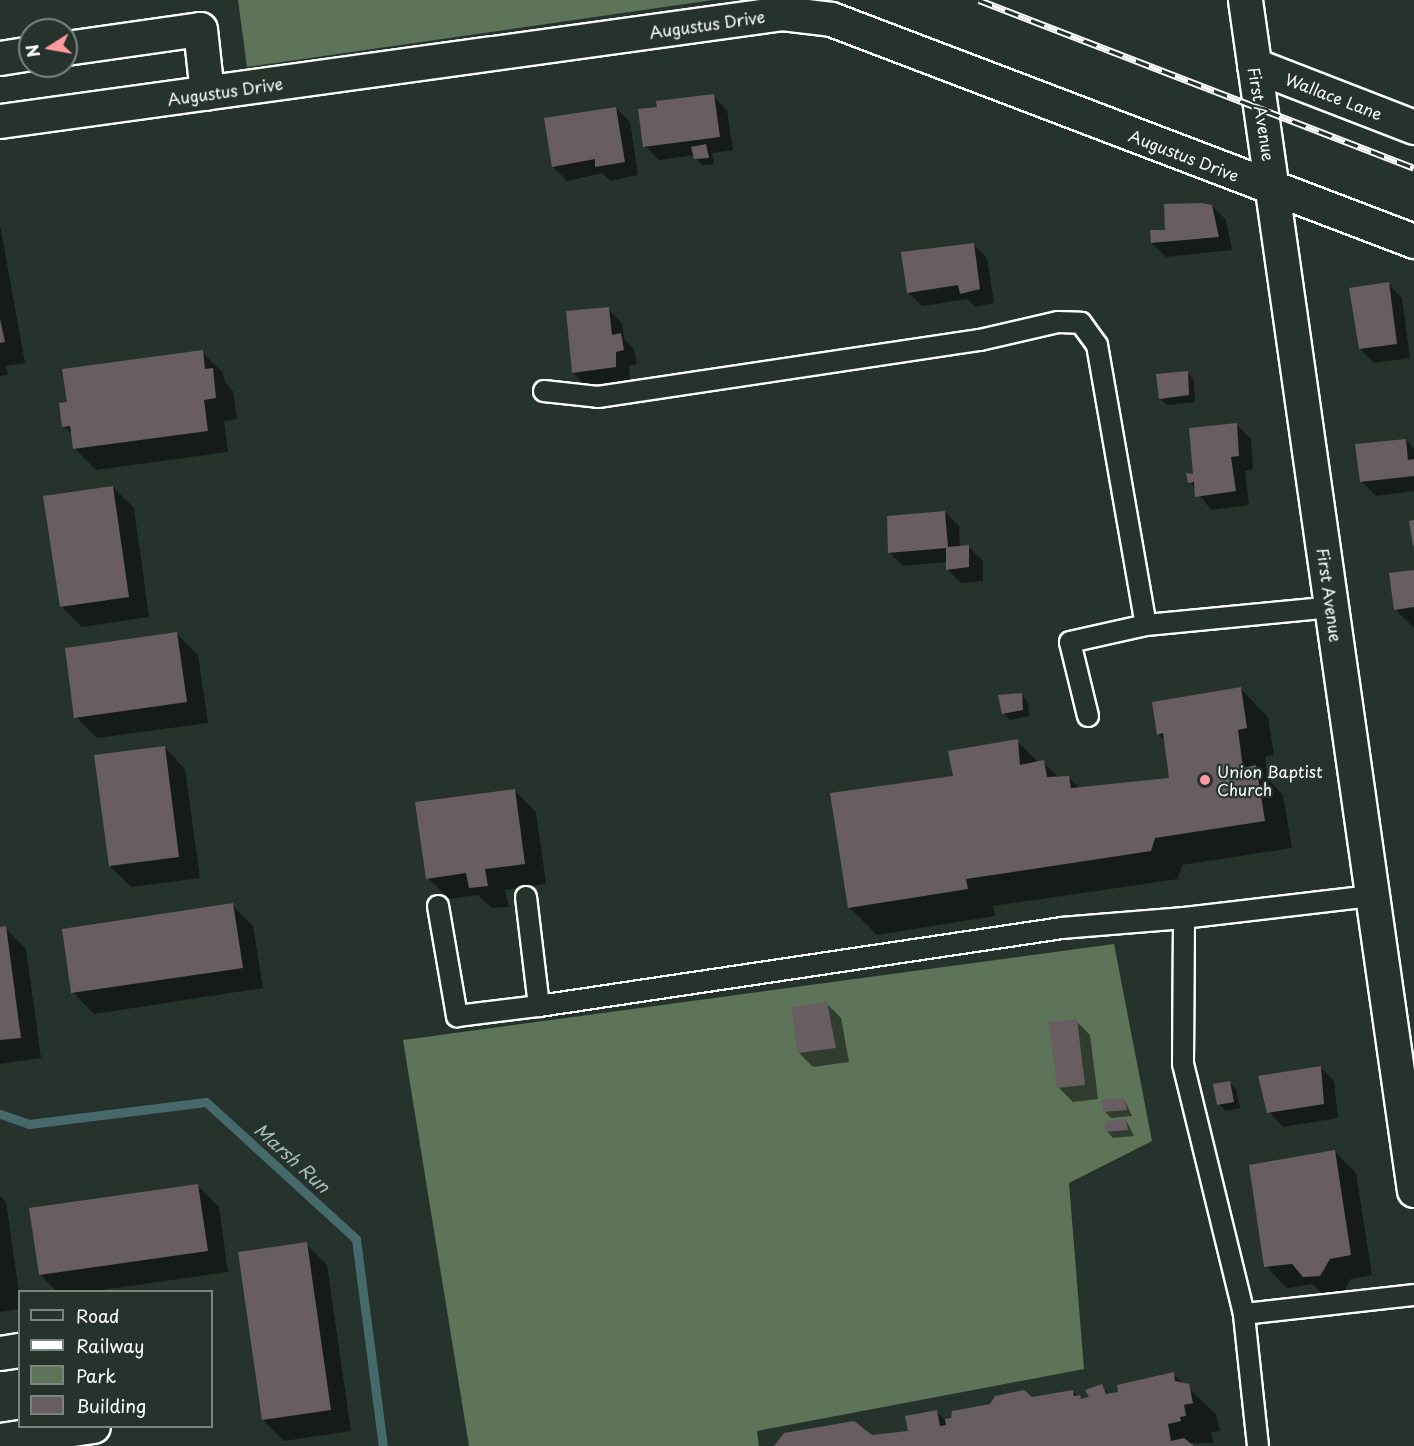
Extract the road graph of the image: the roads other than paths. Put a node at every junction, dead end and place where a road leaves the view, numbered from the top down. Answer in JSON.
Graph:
{"nodes":[{"id":1,"x":1245,"y":0,"type":"edge"},
{"id":2,"x":78,"y":46,"type":"edge"},
{"id":3,"x":18,"y":55,"type":"edge"},
{"id":4,"x":0,"y":57,"type":"edge"},
{"id":5,"x":1254,"y":64,"type":"junction"},
{"id":6,"x":207,"y":93,"type":"junction"},
{"id":7,"x":0,"y":121,"type":"edge"},
{"id":8,"x":1414,"y":127,"type":"edge"},
{"id":9,"x":1274,"y":190,"type":"junction"},
{"id":10,"x":1414,"y":241,"type":"edge"},
{"id":11,"x":544,"y":391,"type":"dead end"},
{"id":12,"x":1332,"y":607,"type":"junction"},
{"id":13,"x":1146,"y":625,"type":"junction"},
{"id":14,"x":1088,"y":716,"type":"dead end"},
{"id":15,"x":1372,"y":896,"type":"junction"},
{"id":16,"x":526,"y":897,"type":"dead end"},
{"id":17,"x":438,"y":906,"type":"dead end"},
{"id":18,"x":1184,"y":918,"type":"junction"},
{"id":19,"x":539,"y":1006,"type":"junction"},
{"id":20,"x":1414,"y":1190,"type":"edge"},
{"id":21,"x":1414,"y":1295,"type":"edge"},
{"id":22,"x":1244,"y":1314,"type":"junction"},
{"id":23,"x":18,"y":1350,"type":"edge"},
{"id":24,"x":0,"y":1353,"type":"edge"},
{"id":25,"x":80,"y":1428,"type":"edge"},
{"id":26,"x":0,"y":1440,"type":"edge"},
{"id":27,"x":1258,"y":1446,"type":"edge"}],
"edges":[{"from":1,"to":5,"type":"street","name":"First Avenue"},
{"from":2,"to":6,"type":"street"},
{"from":3,"to":4,"type":"street"},
{"from":5,"to":8,"type":"street","name":"Wallace Lane"},
{"from":5,"to":9,"type":"street","name":"First Avenue"},
{"from":6,"to":7,"type":"street","name":"Augustus Drive"},
{"from":6,"to":9,"type":"street","name":"Augustus Drive"},
{"from":9,"to":10,"type":"street","name":"Augustus Drive"},
{"from":9,"to":12,"type":"street","name":"First Avenue"},
{"from":11,"to":13,"type":"lane"},
{"from":12,"to":13,"type":"lane"},
{"from":12,"to":15,"type":"street","name":"First Avenue"},
{"from":13,"to":14,"type":"lane"},
{"from":15,"to":18,"type":"lane"},
{"from":15,"to":20,"type":"street","name":"First Avenue"},
{"from":16,"to":19,"type":"lane"},
{"from":17,"to":19,"type":"lane"},
{"from":18,"to":19,"type":"lane"},
{"from":18,"to":22,"type":"lane"},
{"from":21,"to":22,"type":"lane"},
{"from":22,"to":27,"type":"lane"},
{"from":23,"to":24,"type":"street"},
{"from":25,"to":26,"type":"street"}]}
